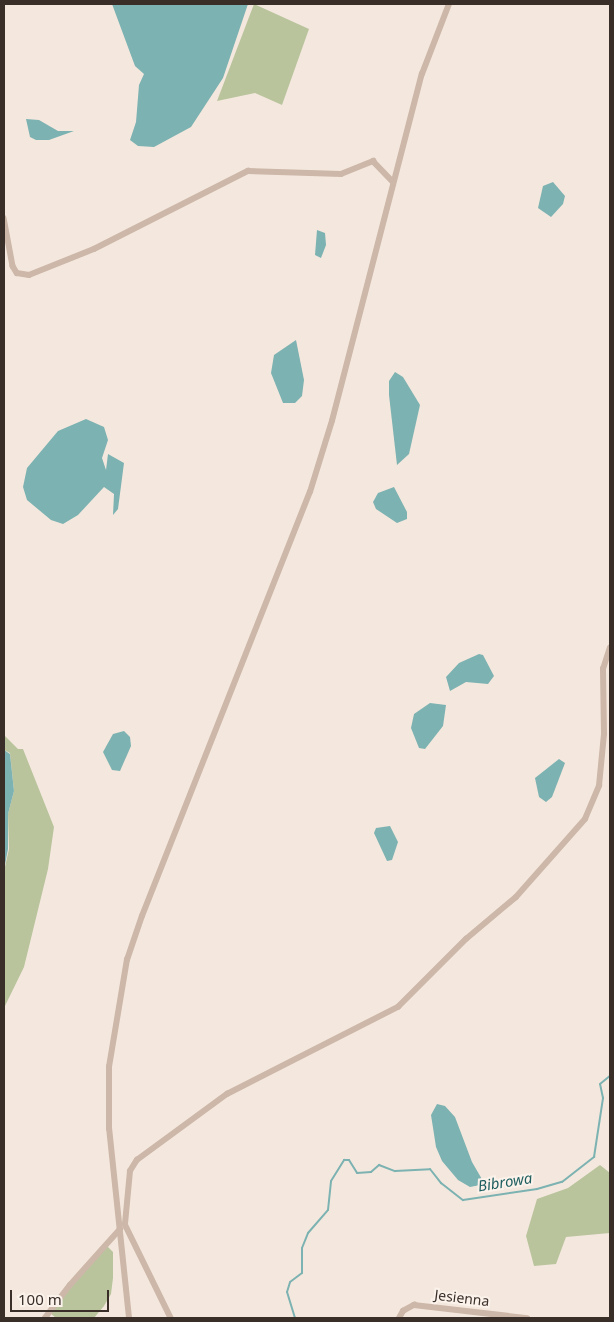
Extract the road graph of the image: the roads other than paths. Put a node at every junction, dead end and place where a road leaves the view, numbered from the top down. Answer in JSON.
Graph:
{"nodes":[{"id":1,"x":449,"y":4,"type":"edge"},
{"id":2,"x":393,"y":182,"type":"junction"},
{"id":3,"x":4,"y":218,"type":"edge"},
{"id":4,"x":610,"y":648,"type":"edge"},
{"id":5,"x":125,"y":1224,"type":"junction"},
{"id":6,"x":119,"y":1230,"type":"junction"},
{"id":7,"x":45,"y":1318,"type":"edge"},
{"id":8,"x":129,"y":1318,"type":"edge"},
{"id":9,"x":171,"y":1318,"type":"edge"},
{"id":10,"x":399,"y":1318,"type":"edge"},
{"id":11,"x":527,"y":1318,"type":"edge"}],
"edges":[{"from":1,"to":2,"type":"street"},
{"from":2,"to":3,"type":"street"},
{"from":2,"to":6,"type":"street"},
{"from":4,"to":5,"type":"street"},
{"from":5,"to":6,"type":"street"},
{"from":5,"to":9,"type":"street"},
{"from":6,"to":7,"type":"street"},
{"from":6,"to":8,"type":"street"},
{"from":10,"to":11,"type":"street","name":"Jesienna"}]}
